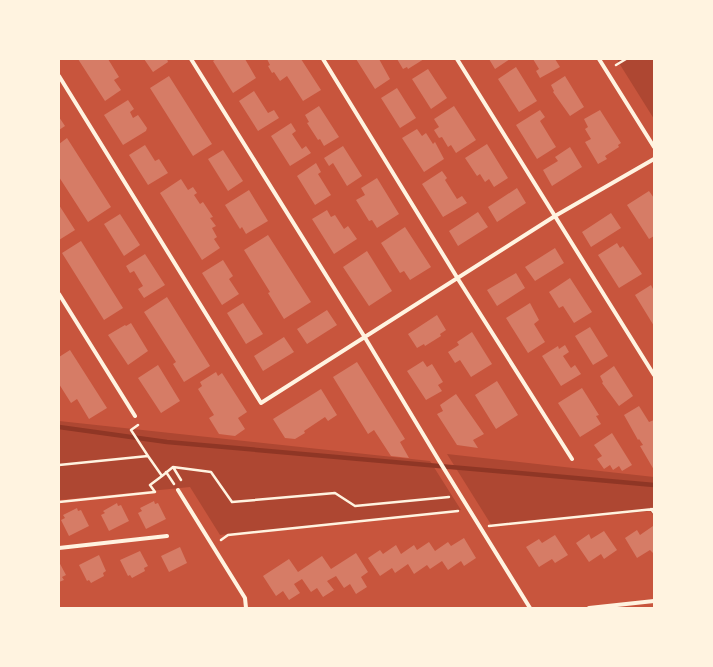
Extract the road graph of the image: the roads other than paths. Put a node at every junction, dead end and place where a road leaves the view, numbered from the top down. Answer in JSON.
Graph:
{"nodes":[{"id":1,"x":191,"y":59,"type":"edge"},
{"id":2,"x":323,"y":59,"type":"edge"},
{"id":3,"x":456,"y":59,"type":"edge"},
{"id":4,"x":599,"y":59,"type":"edge"},
{"id":5,"x":59,"y":76,"type":"edge"},
{"id":6,"x":654,"y":146,"type":"edge"},
{"id":7,"x":654,"y":159,"type":"edge"},
{"id":8,"x":555,"y":216,"type":"junction"},
{"id":9,"x":458,"y":279,"type":"junction"},
{"id":10,"x":59,"y":294,"type":"edge"},
{"id":11,"x":364,"y":336,"type":"junction"},
{"id":12,"x":654,"y":375,"type":"edge"},
{"id":13,"x":135,"y":416,"type":"dead end"},
{"id":14,"x":572,"y":459,"type":"dead end"},
{"id":15,"x":178,"y":490,"type":"dead end"},
{"id":16,"x":167,"y":536,"type":"dead end"},
{"id":17,"x":59,"y":548,"type":"edge"},
{"id":18,"x":654,"y":601,"type":"edge"},
{"id":19,"x":246,"y":608,"type":"edge"},
{"id":20,"x":530,"y":608,"type":"edge"},
{"id":21,"x":589,"y":608,"type":"edge"}],
"edges":[{"from":1,"to":11,"type":"street"},
{"from":2,"to":9,"type":"street"},
{"from":3,"to":8,"type":"street"},
{"from":4,"to":6,"type":"street"},
{"from":5,"to":11,"type":"street"},
{"from":7,"to":8,"type":"street"},
{"from":8,"to":9,"type":"street"},
{"from":8,"to":12,"type":"street"},
{"from":9,"to":11,"type":"street"},
{"from":9,"to":14,"type":"street"},
{"from":10,"to":13,"type":"street"},
{"from":11,"to":20,"type":"street"},
{"from":15,"to":19,"type":"street"},
{"from":16,"to":17,"type":"street"},
{"from":18,"to":21,"type":"street"}]}
